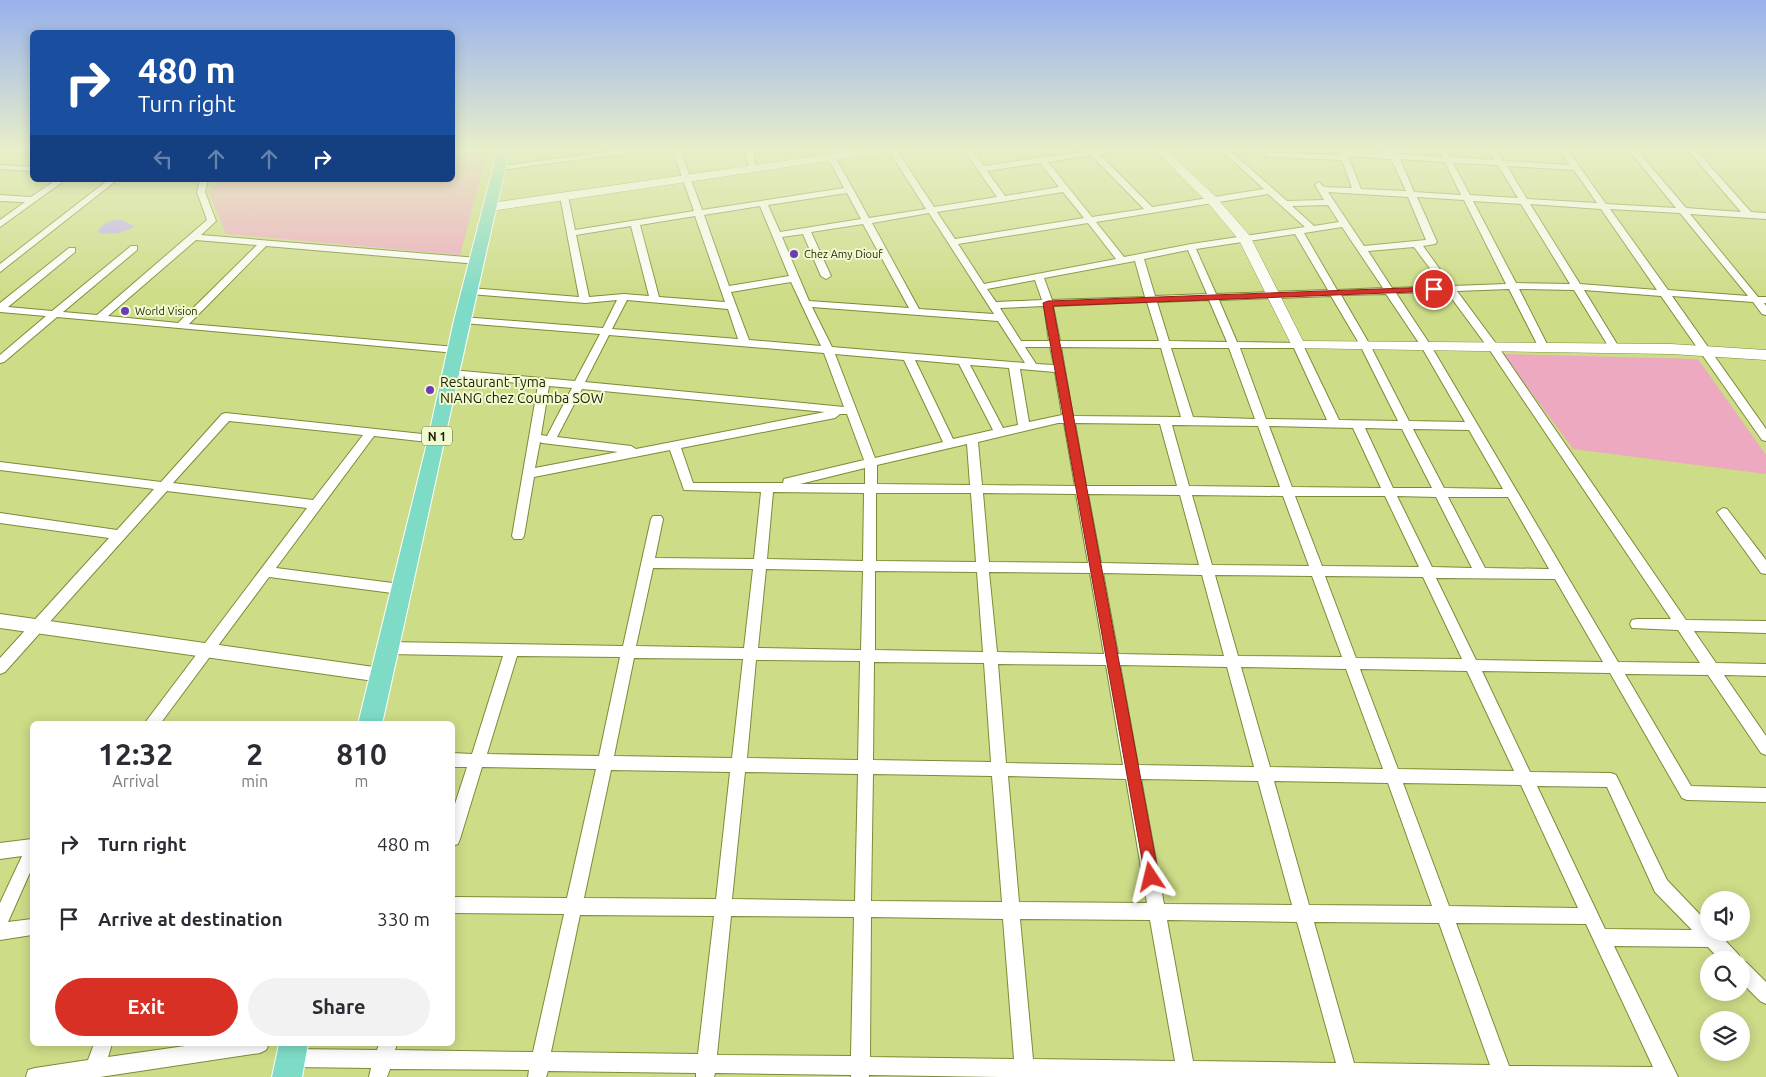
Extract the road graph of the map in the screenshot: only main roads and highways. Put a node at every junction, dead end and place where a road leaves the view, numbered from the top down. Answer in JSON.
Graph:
{"nodes":[{"id":1,"x":493,"y":199,"type":"edge"},
{"id":2,"x":542,"y":199,"type":"edge"},
{"id":3,"x":1211,"y":199,"type":"edge"},
{"id":4,"x":491,"y":207,"type":"junction"},
{"id":5,"x":1766,"y":355,"type":"edge"},
{"id":6,"x":371,"y":721,"type":"edge"}],
"edges":[{"from":1,"to":4,"type":"highway","number":"N 1"},
{"from":2,"to":4,"type":"main road"},
{"from":3,"to":5,"type":"main road"},
{"from":4,"to":6,"type":"highway","number":"N 1"}]}
